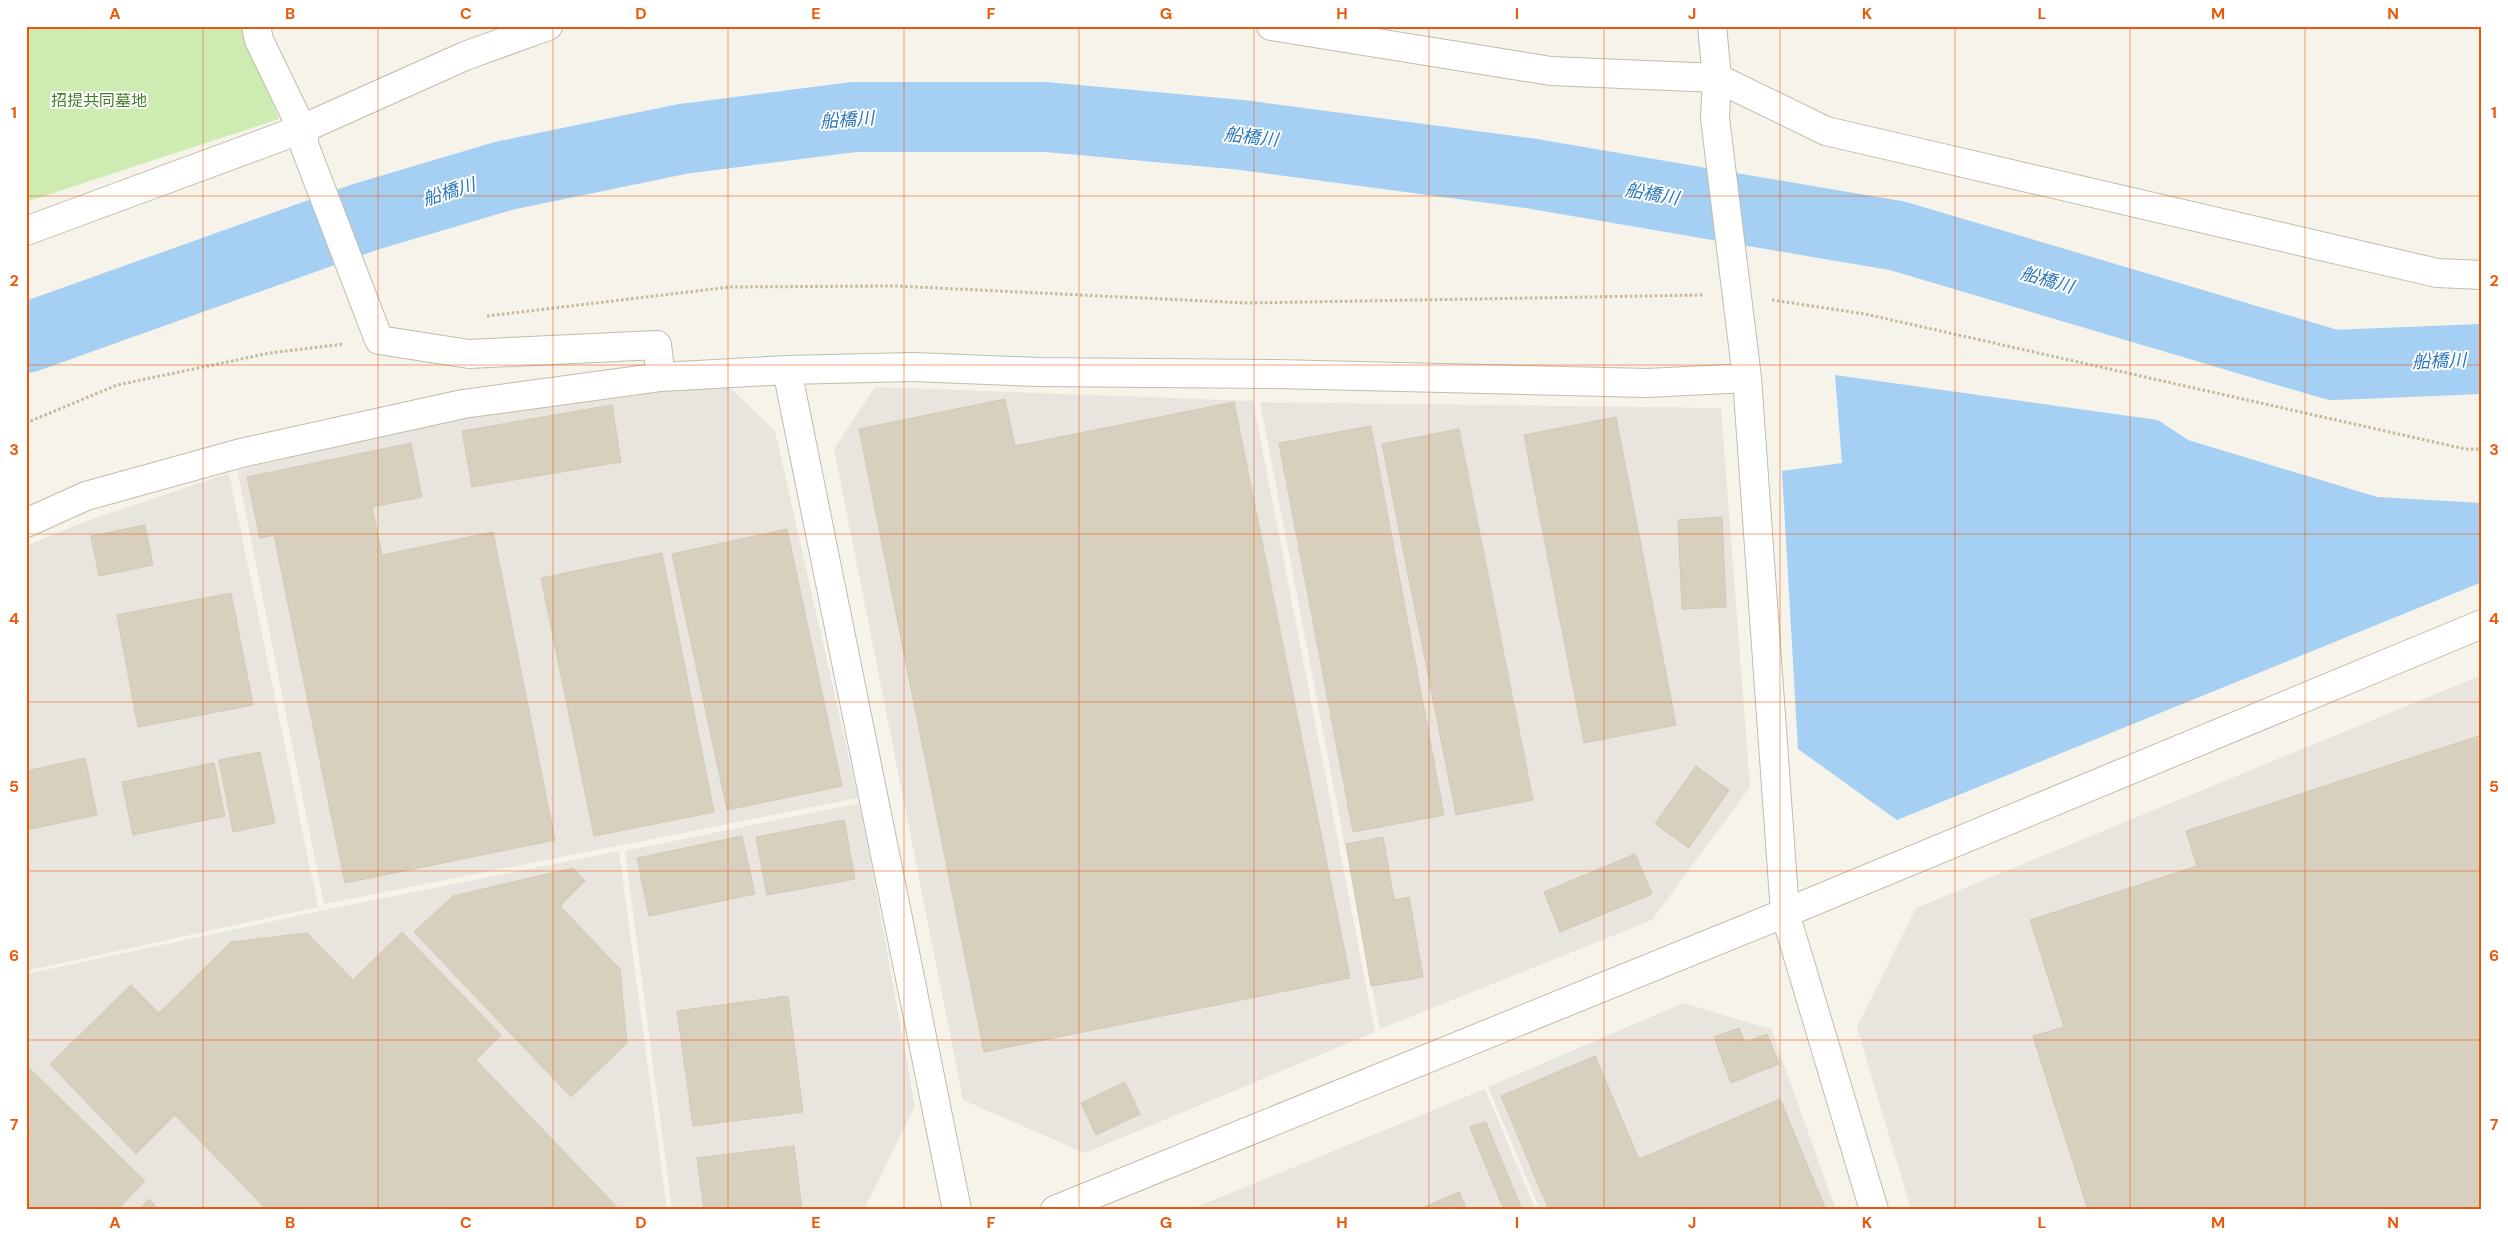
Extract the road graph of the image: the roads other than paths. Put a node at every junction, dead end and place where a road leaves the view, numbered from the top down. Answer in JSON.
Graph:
{"nodes":[{"id":1,"x":256,"y":26,"type":"edge"},
{"id":2,"x":548,"y":26,"type":"edge"},
{"id":3,"x":1271,"y":26,"type":"edge"},
{"id":4,"x":1712,"y":26,"type":"edge"},
{"id":5,"x":1717,"y":78,"type":"junction"},
{"id":6,"x":304,"y":138,"type":"junction"},
{"id":7,"x":26,"y":231,"type":"edge"},
{"id":8,"x":2482,"y":275,"type":"edge"},
{"id":9,"x":787,"y":370,"type":"junction"},
{"id":10,"x":661,"y":377,"type":"junction"},
{"id":11,"x":1747,"y":378,"type":"junction"},
{"id":12,"x":26,"y":522,"type":"edge"},
{"id":13,"x":2482,"y":624,"type":"edge"},
{"id":14,"x":1785,"y":913,"type":"junction"},
{"id":15,"x":957,"y":1210,"type":"edge"},
{"id":16,"x":1055,"y":1210,"type":"edge"},
{"id":17,"x":1874,"y":1210,"type":"edge"}],
"edges":[{"from":1,"to":6,"type":"street"},
{"from":2,"to":6,"type":"street"},
{"from":3,"to":5,"type":"street"},
{"from":4,"to":5,"type":"street"},
{"from":5,"to":8,"type":"street"},
{"from":5,"to":11,"type":"street"},
{"from":6,"to":7,"type":"street"},
{"from":6,"to":10,"type":"street"},
{"from":9,"to":10,"type":"street"},
{"from":9,"to":11,"type":"street"},
{"from":9,"to":15,"type":"street"},
{"from":10,"to":12,"type":"street"},
{"from":11,"to":14,"type":"street"},
{"from":13,"to":14,"type":"street"},
{"from":14,"to":16,"type":"street"},
{"from":14,"to":17,"type":"street"}]}
